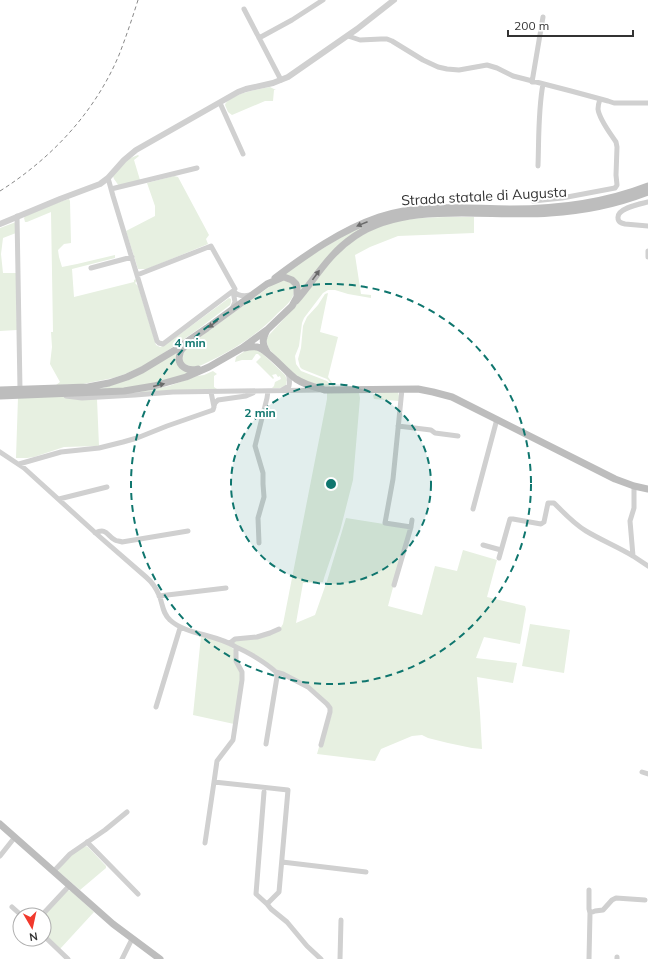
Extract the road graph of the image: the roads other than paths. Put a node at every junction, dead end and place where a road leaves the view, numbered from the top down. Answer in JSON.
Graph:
{"nodes":[{"id":1,"x":323,"y":0,"type":"edge"},
{"id":2,"x":394,"y":0,"type":"edge"},
{"id":3,"x":244,"y":9,"type":"dead end"},
{"id":4,"x":543,"y":17,"type":"dead end"},
{"id":5,"x":348,"y":36,"type":"junction"},
{"id":6,"x":259,"y":38,"type":"junction"},
{"id":7,"x":281,"y":80,"type":"junction"},
{"id":8,"x":532,"y":82,"type":"junction"},
{"id":9,"x":543,"y":84,"type":"junction"},
{"id":10,"x":600,"y":99,"type":"junction"},
{"id":11,"x":220,"y":103,"type":"junction"},
{"id":12,"x":648,"y":103,"type":"edge"},
{"id":13,"x":243,"y":154,"type":"dead end"},
{"id":14,"x":538,"y":166,"type":"dead end"},
{"id":15,"x":197,"y":168,"type":"dead end"},
{"id":16,"x":108,"y":178,"type":"junction"},
{"id":17,"x":648,"y":186,"type":"edge"},
{"id":18,"x":111,"y":189,"type":"junction"},
{"id":19,"x":648,"y":192,"type":"edge"},
{"id":20,"x":533,"y":201,"type":"dead end"},
{"id":21,"x":648,"y":202,"type":"edge"},
{"id":22,"x":18,"y":216,"type":"junction"},
{"id":23,"x":0,"y":224,"type":"edge"},
{"id":24,"x":648,"y":226,"type":"edge"},
{"id":25,"x":648,"y":251,"type":"edge"},
{"id":26,"x":132,"y":257,"type":"junction"},
{"id":27,"x":648,"y":257,"type":"edge"},
{"id":28,"x":91,"y":268,"type":"dead end"},
{"id":29,"x":137,"y":275,"type":"junction"},
{"id":30,"x":267,"y":284,"type":"junction"},
{"id":31,"x":233,"y":291,"type":"junction"},
{"id":32,"x":251,"y":295,"type":"junction"},
{"id":33,"x":292,"y":306,"type":"junction"},
{"id":34,"x":231,"y":310,"type":"junction"},
{"id":35,"x":268,"y":329,"type":"junction"},
{"id":36,"x":190,"y":340,"type":"junction"},
{"id":37,"x":242,"y":348,"type":"junction"},
{"id":38,"x":268,"y":354,"type":"junction"},
{"id":39,"x":209,"y":367,"type":"junction"},
{"id":40,"x":286,"y":372,"type":"junction"},
{"id":41,"x":289,"y":386,"type":"junction"},
{"id":42,"x":303,"y":387,"type":"junction"},
{"id":43,"x":20,"y":389,"type":"junction"},
{"id":44,"x":402,"y":389,"type":"junction"},
{"id":45,"x":0,"y":390,"type":"edge"},
{"id":46,"x":257,"y":391,"type":"junction"},
{"id":47,"x":268,"y":391,"type":"junction"},
{"id":48,"x":280,"y":391,"type":"junction"},
{"id":49,"x":211,"y":392,"type":"junction"},
{"id":50,"x":51,"y":394,"type":"junction"},
{"id":51,"x":0,"y":396,"type":"edge"},
{"id":52,"x":214,"y":407,"type":"junction"},
{"id":53,"x":497,"y":420,"type":"junction"},
{"id":54,"x":398,"y":426,"type":"junction"},
{"id":55,"x":458,"y":436,"type":"dead end"},
{"id":56,"x":0,"y":452,"type":"edge"},
{"id":57,"x":19,"y":464,"type":"junction"},
{"id":58,"x":634,"y":486,"type":"junction"},
{"id":59,"x":107,"y":487,"type":"dead end"},
{"id":60,"x":648,"y":489,"type":"edge"},
{"id":61,"x":59,"y":499,"type":"junction"},
{"id":62,"x":473,"y":509,"type":"dead end"},
{"id":63,"x":412,"y":520,"type":"dead end"},
{"id":64,"x":410,"y":527,"type":"junction"},
{"id":65,"x":188,"y":531,"type":"dead end"},
{"id":66,"x":95,"y":533,"type":"junction"},
{"id":67,"x":258,"y":544,"type":"dead end"},
{"id":68,"x":483,"y":545,"type":"dead end"},
{"id":69,"x":501,"y":550,"type":"junction"},
{"id":70,"x":633,"y":556,"type":"junction"},
{"id":71,"x":499,"y":558,"type":"dead end"},
{"id":72,"x":648,"y":566,"type":"edge"},
{"id":73,"x":394,"y":585,"type":"dead end"},
{"id":74,"x":226,"y":588,"type":"dead end"},
{"id":75,"x":159,"y":596,"type":"junction"},
{"id":76,"x":180,"y":628,"type":"junction"},
{"id":77,"x":278,"y":629,"type":"dead end"},
{"id":78,"x":230,"y":643,"type":"junction"},
{"id":79,"x":236,"y":647,"type":"junction"},
{"id":80,"x":276,"y":672,"type":"junction"},
{"id":81,"x":156,"y":707,"type":"dead end"},
{"id":82,"x":266,"y":744,"type":"dead end"},
{"id":83,"x":321,"y":745,"type":"dead end"},
{"id":84,"x":642,"y":772,"type":"dead end"},
{"id":85,"x":648,"y":774,"type":"edge"},
{"id":86,"x":214,"y":782,"type":"junction"},
{"id":87,"x":264,"y":792,"type":"dead end"},
{"id":88,"x":127,"y":812,"type":"dead end"},
{"id":89,"x":0,"y":824,"type":"edge"},
{"id":90,"x":15,"y":837,"type":"junction"},
{"id":91,"x":87,"y":842,"type":"junction"},
{"id":92,"x":205,"y":843,"type":"dead end"},
{"id":93,"x":0,"y":856,"type":"edge"},
{"id":94,"x":282,"y":862,"type":"junction"},
{"id":95,"x":54,"y":871,"type":"junction"},
{"id":96,"x":366,"y":872,"type":"dead end"},
{"id":97,"x":70,"y":885,"type":"junction"},
{"id":98,"x":589,"y":890,"type":"dead end"},
{"id":99,"x":138,"y":894,"type":"dead end"},
{"id":100,"x":645,"y":900,"type":"dead end"},
{"id":101,"x":267,"y":904,"type":"junction"},
{"id":102,"x":49,"y":907,"type":"edge"},
{"id":103,"x":590,"y":913,"type":"junction"},
{"id":104,"x":341,"y":920,"type":"dead end"},
{"id":105,"x":132,"y":939,"type":"junction"},
{"id":106,"x":52,"y":944,"type":"edge"},
{"id":107,"x":68,"y":959,"type":"edge"},
{"id":108,"x":122,"y":959,"type":"edge"},
{"id":109,"x":160,"y":959,"type":"edge"},
{"id":110,"x":321,"y":959,"type":"edge"},
{"id":111,"x":340,"y":959,"type":"edge"},
{"id":112,"x":589,"y":959,"type":"edge"}],
"edges":[{"from":1,"to":6,"type":"street"},
{"from":2,"to":5,"type":"street"},
{"from":3,"to":6,"type":"street"},
{"from":4,"to":8,"type":"street"},
{"from":5,"to":7,"type":"street"},
{"from":5,"to":8,"type":"street"},
{"from":6,"to":7,"type":"street"},
{"from":7,"to":11,"type":"street"},
{"from":8,"to":9,"type":"street"},
{"from":9,"to":10,"type":"street"},
{"from":9,"to":14,"type":"street"},
{"from":10,"to":12,"type":"street"},
{"from":10,"to":20,"type":"street"},
{"from":11,"to":13,"type":"street"},
{"from":11,"to":16,"type":"street"},
{"from":15,"to":18,"type":"street"},
{"from":16,"to":18,"type":"street"},
{"from":16,"to":22,"type":"street"},
{"from":17,"to":30,"type":"main road","name":"Strada statale di Augusta","one_way":true},
{"from":18,"to":26,"type":"street"},
{"from":33,"to":19,"type":"main road","name":"Strada statale di Augusta","one_way":true},
{"from":21,"to":24,"type":"street"},
{"from":22,"to":23,"type":"street"},
{"from":22,"to":43,"type":"street"},
{"from":25,"to":27,"type":"street"},
{"from":26,"to":28,"type":"street"},
{"from":26,"to":29,"type":"street"},
{"from":29,"to":31,"type":"street"},
{"from":29,"to":31,"type":"street"},
{"from":30,"to":32,"type":"main road","name":"Strada statale di Augusta"},
{"from":30,"to":33,"type":"main road"},
{"from":31,"to":32,"type":"street"},
{"from":31,"to":34,"type":"street"},
{"from":32,"to":34,"type":"main road","name":"Strada statale di Augusta"},
{"from":33,"to":35,"type":"main road","name":"Strada statale di Augusta"},
{"from":34,"to":36,"type":"main road","name":"Strada statale di Augusta","one_way":true},
{"from":35,"to":37,"type":"main road","name":"Strada statale di Augusta"},
{"from":35,"to":38,"type":"main road"},
{"from":36,"to":39,"type":"main road"},
{"from":36,"to":43,"type":"main road","name":"Strada statale di Augusta"},
{"from":37,"to":38,"type":"main road"},
{"from":37,"to":39,"type":"main road","name":"Strada statale di Augusta"},
{"from":38,"to":40,"type":"main road"},
{"from":50,"to":39,"type":"main road","name":"Strada statale di Augusta","one_way":true},
{"from":40,"to":41,"type":"street"},
{"from":40,"to":42,"type":"main road"},
{"from":41,"to":42,"type":"street"},
{"from":41,"to":48,"type":"street"},
{"from":42,"to":44,"type":"main road"},
{"from":42,"to":48,"type":"street"},
{"from":43,"to":45,"type":"main road","name":"Strada statale di Augusta"},
{"from":44,"to":53,"type":"main road"},
{"from":44,"to":54,"type":"street"},
{"from":46,"to":47,"type":"street"},
{"from":46,"to":49,"type":"street"},
{"from":46,"to":52,"type":"street"},
{"from":47,"to":48,"type":"street"},
{"from":47,"to":67,"type":"street"},
{"from":49,"to":50,"type":"street"},
{"from":49,"to":52,"type":"street"},
{"from":50,"to":51,"type":"main road","name":"Strada statale di Augusta"},
{"from":52,"to":57,"type":"street"},
{"from":53,"to":58,"type":"main road"},
{"from":53,"to":62,"type":"street"},
{"from":54,"to":55,"type":"street"},
{"from":54,"to":64,"type":"street"},
{"from":56,"to":57,"type":"street"},
{"from":57,"to":61,"type":"street"},
{"from":58,"to":60,"type":"main road"},
{"from":58,"to":70,"type":"street"},
{"from":59,"to":61,"type":"street"},
{"from":61,"to":66,"type":"street"},
{"from":63,"to":64,"type":"street"},
{"from":64,"to":73,"type":"street"},
{"from":65,"to":66,"type":"street"},
{"from":66,"to":75,"type":"street"},
{"from":68,"to":69,"type":"street"},
{"from":69,"to":70,"type":"street"},
{"from":69,"to":71,"type":"street"},
{"from":70,"to":72,"type":"street"},
{"from":74,"to":75,"type":"street"},
{"from":75,"to":76,"type":"street"},
{"from":76,"to":78,"type":"street"},
{"from":76,"to":81,"type":"street"},
{"from":77,"to":78,"type":"street"},
{"from":78,"to":79,"type":"street"},
{"from":79,"to":80,"type":"street"},
{"from":79,"to":86,"type":"street"},
{"from":80,"to":82,"type":"street"},
{"from":80,"to":83,"type":"street"},
{"from":84,"to":85,"type":"street"},
{"from":86,"to":92,"type":"street"},
{"from":86,"to":94,"type":"street"},
{"from":87,"to":101,"type":"street"},
{"from":88,"to":91,"type":"street"},
{"from":89,"to":90,"type":"main road"},
{"from":90,"to":93,"type":"street"},
{"from":90,"to":95,"type":"main road"},
{"from":91,"to":95,"type":"street"},
{"from":91,"to":99,"type":"street"},
{"from":94,"to":96,"type":"street"},
{"from":94,"to":101,"type":"street"},
{"from":95,"to":97,"type":"main road"},
{"from":97,"to":102,"type":"street"},
{"from":97,"to":105,"type":"main road"},
{"from":98,"to":103,"type":"street"},
{"from":100,"to":103,"type":"street"},
{"from":101,"to":110,"type":"street"},
{"from":103,"to":112,"type":"street"},
{"from":104,"to":111,"type":"street"},
{"from":105,"to":108,"type":"street"},
{"from":105,"to":109,"type":"main road"},
{"from":106,"to":107,"type":"street"}]}
